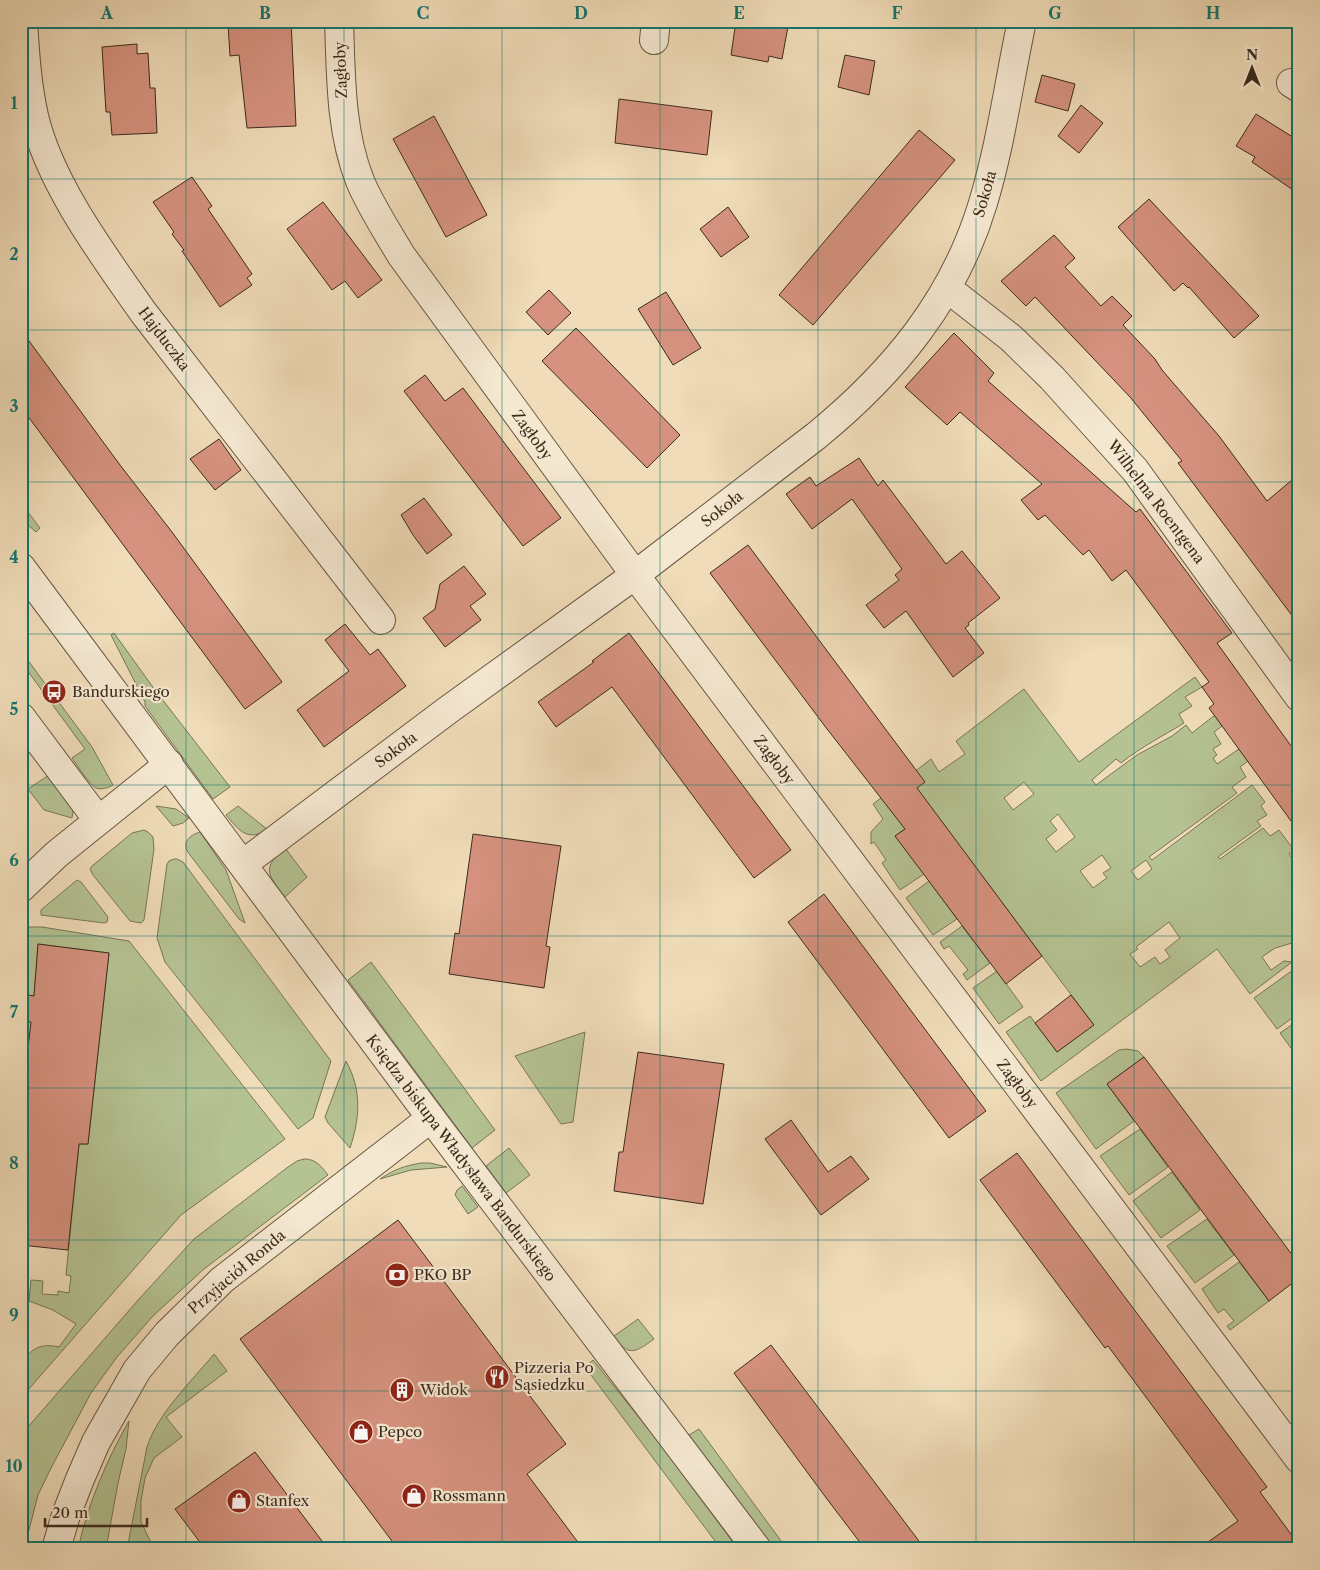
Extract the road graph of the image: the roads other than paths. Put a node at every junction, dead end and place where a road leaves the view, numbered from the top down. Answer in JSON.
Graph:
{"nodes":[{"id":1,"x":22,"y":21,"type":"edge"},
{"id":2,"x":339,"y":21,"type":"edge"},
{"id":3,"x":1022,"y":21,"type":"edge"},
{"id":4,"x":947,"y":288,"type":"junction"},
{"id":5,"x":21,"y":567,"type":"edge"},
{"id":6,"x":635,"y":575,"type":"junction"},
{"id":7,"x":381,"y":620,"type":"dead end"},
{"id":8,"x":1299,"y":697,"type":"edge"},
{"id":9,"x":21,"y":717,"type":"edge"},
{"id":10,"x":169,"y":764,"type":"junction"},
{"id":11,"x":98,"y":820,"type":"junction"},
{"id":12,"x":243,"y":864,"type":"junction"},
{"id":13,"x":21,"y":888,"type":"edge"},
{"id":14,"x":431,"y":1118,"type":"junction"},
{"id":15,"x":1299,"y":1459,"type":"edge"},
{"id":16,"x":56,"y":1549,"type":"edge"},
{"id":17,"x":757,"y":1549,"type":"edge"}],
"edges":[{"from":1,"to":7,"type":"street","name":"Hajduczka"},
{"from":2,"to":6,"type":"street","name":"Zagłoby"},
{"from":3,"to":4,"type":"street","name":"Sokoła"},
{"from":4,"to":6,"type":"street","name":"Sokoła"},
{"from":4,"to":8,"type":"street","name":"Wilhelma Roentgena"},
{"from":5,"to":10,"type":"street","name":"Księdza biskupa Władysława Bandurskiego"},
{"from":6,"to":12,"type":"street","name":"Sokoła"},
{"from":6,"to":15,"type":"street","name":"Zagłoby"},
{"from":9,"to":11,"type":"street"},
{"from":10,"to":11,"type":"street"},
{"from":10,"to":12,"type":"street","name":"Księdza biskupa Władysława Bandurskiego"},
{"from":11,"to":13,"type":"street"},
{"from":12,"to":14,"type":"street","name":"Księdza biskupa Władysława Bandurskiego"},
{"from":14,"to":16,"type":"street","name":"Przyjaciół Ronda"},
{"from":14,"to":17,"type":"street","name":"Księdza biskupa Władysława Bandurskiego"}]}
